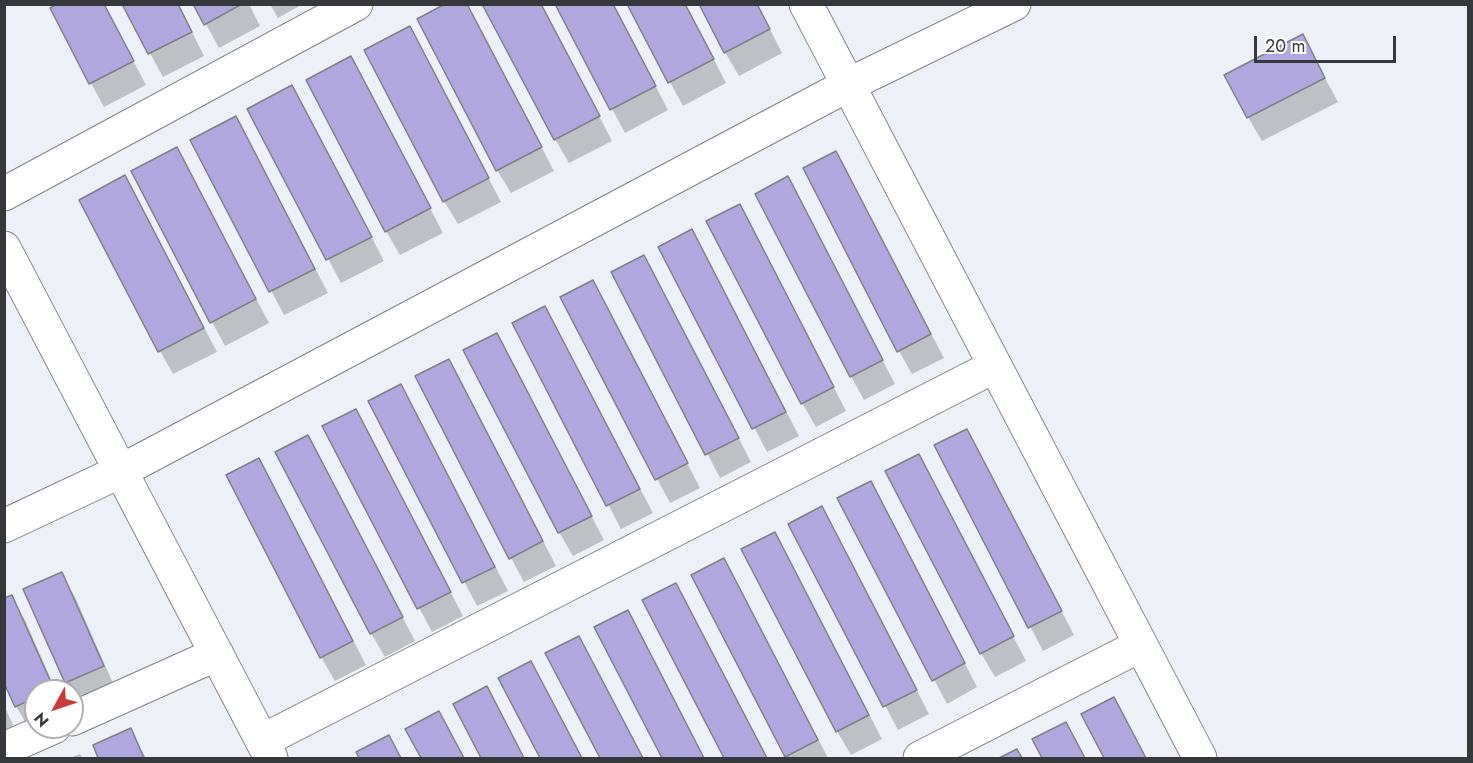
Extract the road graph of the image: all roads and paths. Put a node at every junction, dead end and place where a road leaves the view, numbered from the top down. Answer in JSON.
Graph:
{"nodes":[{"id":1,"x":356,"y":4,"type":"edge"},
{"id":2,"x":806,"y":4,"type":"edge"},
{"id":3,"x":1014,"y":4,"type":"edge"},
{"id":4,"x":848,"y":85,"type":"junction"},
{"id":5,"x":4,"y":194,"type":"edge"},
{"id":6,"x":4,"y":248,"type":"edge"},
{"id":7,"x":995,"y":366,"type":"junction"},
{"id":8,"x":121,"y":471,"type":"junction"},
{"id":9,"x":4,"y":526,"type":"edge"},
{"id":10,"x":1141,"y":645,"type":"junction"},
{"id":11,"x":217,"y":654,"type":"junction"},
{"id":12,"x":84,"y":714,"type":"edge"},
{"id":13,"x":27,"y":739,"type":"edge"},
{"id":14,"x":4,"y":749,"type":"edge"},
{"id":15,"x":267,"y":750,"type":"edge"},
{"id":16,"x":920,"y":759,"type":"edge"},
{"id":17,"x":1200,"y":759,"type":"edge"}],
"edges":[{"from":1,"to":5,"type":"street"},
{"from":2,"to":4,"type":"street"},
{"from":3,"to":4,"type":"street"},
{"from":4,"to":7,"type":"street"},
{"from":4,"to":8,"type":"street"},
{"from":6,"to":8,"type":"street"},
{"from":7,"to":10,"type":"street"},
{"from":7,"to":15,"type":"street"},
{"from":8,"to":9,"type":"street"},
{"from":8,"to":11,"type":"street"},
{"from":10,"to":16,"type":"street"},
{"from":10,"to":17,"type":"street"},
{"from":11,"to":12,"type":"street"},
{"from":11,"to":15,"type":"street"},
{"from":13,"to":14,"type":"street"}]}
